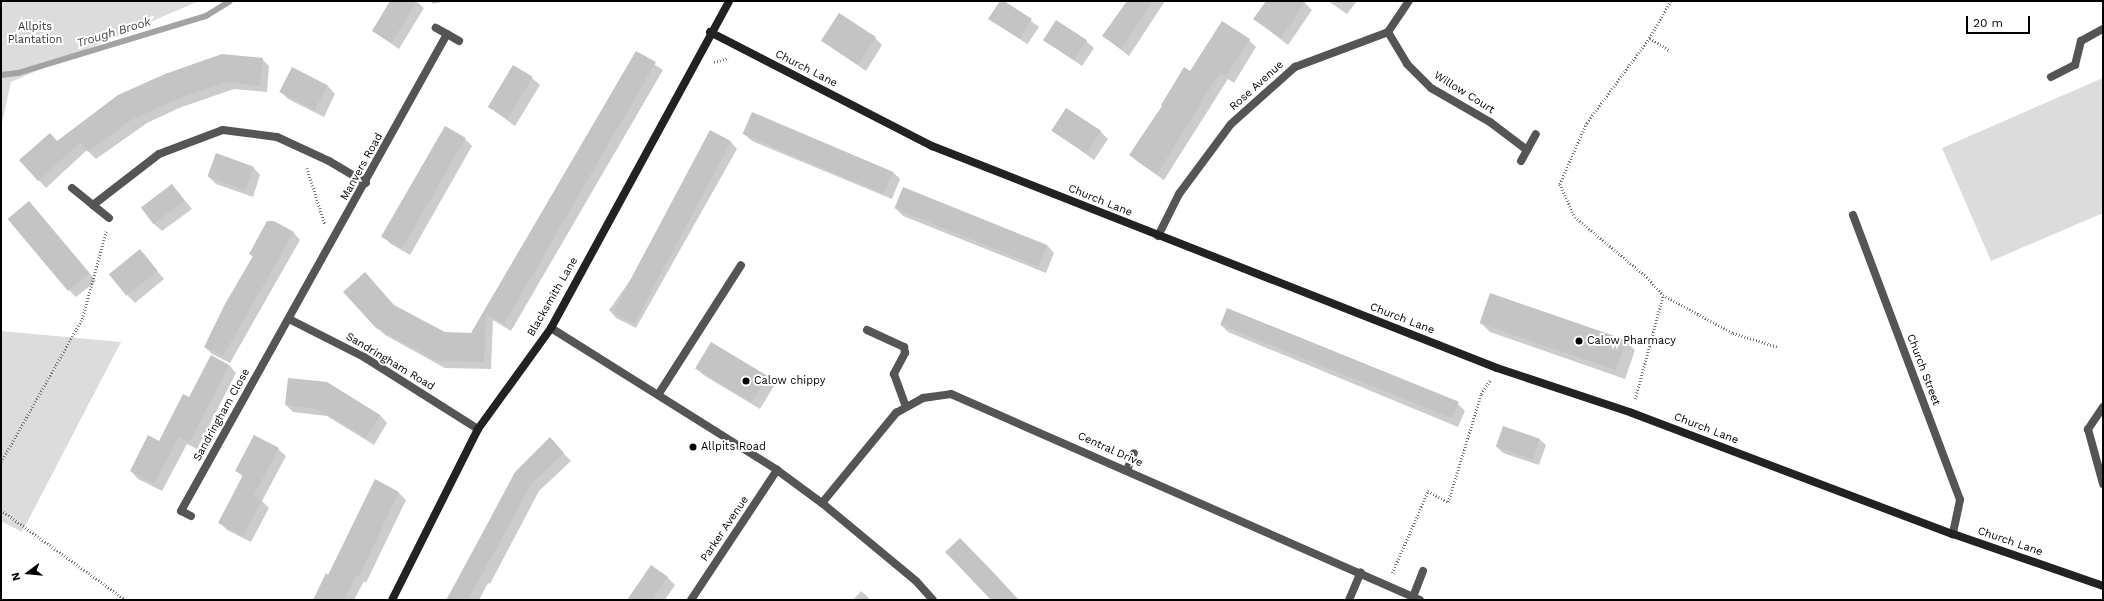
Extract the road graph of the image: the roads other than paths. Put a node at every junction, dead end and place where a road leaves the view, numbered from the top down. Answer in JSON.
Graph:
{"nodes":[{"id":1,"x":729,"y":1,"type":"edge"},
{"id":2,"x":1409,"y":1,"type":"edge"},
{"id":3,"x":436,"y":28,"type":"dead end"},
{"id":4,"x":2103,"y":29,"type":"edge"},
{"id":5,"x":710,"y":32,"type":"junction"},
{"id":6,"x":1388,"y":32,"type":"junction"},
{"id":7,"x":447,"y":34,"type":"junction"},
{"id":8,"x":459,"y":41,"type":"dead end"},
{"id":9,"x":2051,"y":78,"type":"dead end"},
{"id":10,"x":1536,"y":134,"type":"dead end"},
{"id":11,"x":1527,"y":150,"type":"junction"},
{"id":12,"x":1521,"y":161,"type":"dead end"},
{"id":13,"x":366,"y":183,"type":"junction"},
{"id":14,"x":72,"y":188,"type":"dead end"},
{"id":15,"x":93,"y":205,"type":"junction"},
{"id":16,"x":1853,"y":215,"type":"dead end"},
{"id":17,"x":109,"y":218,"type":"road end"},
{"id":18,"x":1158,"y":236,"type":"junction"},
{"id":19,"x":741,"y":265,"type":"dead end"},
{"id":20,"x":289,"y":319,"type":"junction"},
{"id":21,"x":551,"y":328,"type":"junction"},
{"id":22,"x":867,"y":330,"type":"dead end"},
{"id":23,"x":658,"y":395,"type":"junction"},
{"id":24,"x":906,"y":407,"type":"junction"},
{"id":25,"x":2103,"y":407,"type":"edge"},
{"id":26,"x":478,"y":429,"type":"junction"},
{"id":27,"x":1134,"y":453,"type":"dead end"},
{"id":28,"x":777,"y":470,"type":"junction"},
{"id":29,"x":1127,"y":470,"type":"junction"},
{"id":30,"x":2103,"y":484,"type":"edge"},
{"id":31,"x":822,"y":503,"type":"junction"},
{"id":32,"x":191,"y":516,"type":"dead end"},
{"id":33,"x":1953,"y":534,"type":"junction"},
{"id":34,"x":1423,"y":571,"type":"dead end"},
{"id":35,"x":1361,"y":572,"type":"junction"},
{"id":36,"x":2103,"y":586,"type":"edge"},
{"id":37,"x":1416,"y":598,"type":"edge"},
{"id":38,"x":392,"y":600,"type":"edge"},
{"id":39,"x":691,"y":600,"type":"edge"},
{"id":40,"x":933,"y":600,"type":"edge"},
{"id":41,"x":1349,"y":600,"type":"edge"}],
"edges":[{"from":1,"to":5,"type":"street","name":"Blacksmith Lane"},
{"from":2,"to":6,"type":"street"},
{"from":3,"to":7,"type":"street"},
{"from":4,"to":9,"type":"street"},
{"from":5,"to":18,"type":"street","name":"Church Lane"},
{"from":5,"to":21,"type":"street","name":"Blacksmith Lane"},
{"from":6,"to":11,"type":"street","name":"Willow Court"},
{"from":6,"to":18,"type":"street","name":"Rose Avenue"},
{"from":7,"to":8,"type":"street"},
{"from":7,"to":13,"type":"street","name":"Manvers Road"},
{"from":10,"to":11,"type":"street"},
{"from":11,"to":12,"type":"street"},
{"from":13,"to":15,"type":"street"},
{"from":13,"to":20,"type":"street","name":"Manvers Road"},
{"from":14,"to":15,"type":"street"},
{"from":15,"to":17,"type":"street"},
{"from":16,"to":33,"type":"street","name":"Church Street"},
{"from":18,"to":33,"type":"street","name":"Church Lane"},
{"from":19,"to":23,"type":"street"},
{"from":20,"to":26,"type":"street","name":"Sandringham Road"},
{"from":20,"to":32,"type":"street","name":"Sandringham Close"},
{"from":21,"to":23,"type":"street"},
{"from":21,"to":26,"type":"street","name":"Blacksmith Lane"},
{"from":22,"to":24,"type":"street"},
{"from":23,"to":28,"type":"street"},
{"from":24,"to":29,"type":"street","name":"Central Drive"},
{"from":24,"to":31,"type":"street","name":"Central Drive"},
{"from":25,"to":30,"type":"street"},
{"from":26,"to":38,"type":"street","name":"Blacksmith Lane"},
{"from":27,"to":29,"type":"street"},
{"from":28,"to":31,"type":"street"},
{"from":28,"to":39,"type":"street","name":"Parker Avenue"},
{"from":29,"to":35,"type":"street","name":"Central Drive"},
{"from":31,"to":40,"type":"street"},
{"from":33,"to":36,"type":"street","name":"Church Lane"},
{"from":34,"to":37,"type":"street"},
{"from":35,"to":37,"type":"street","name":"Central Drive"},
{"from":35,"to":41,"type":"street"}]}
